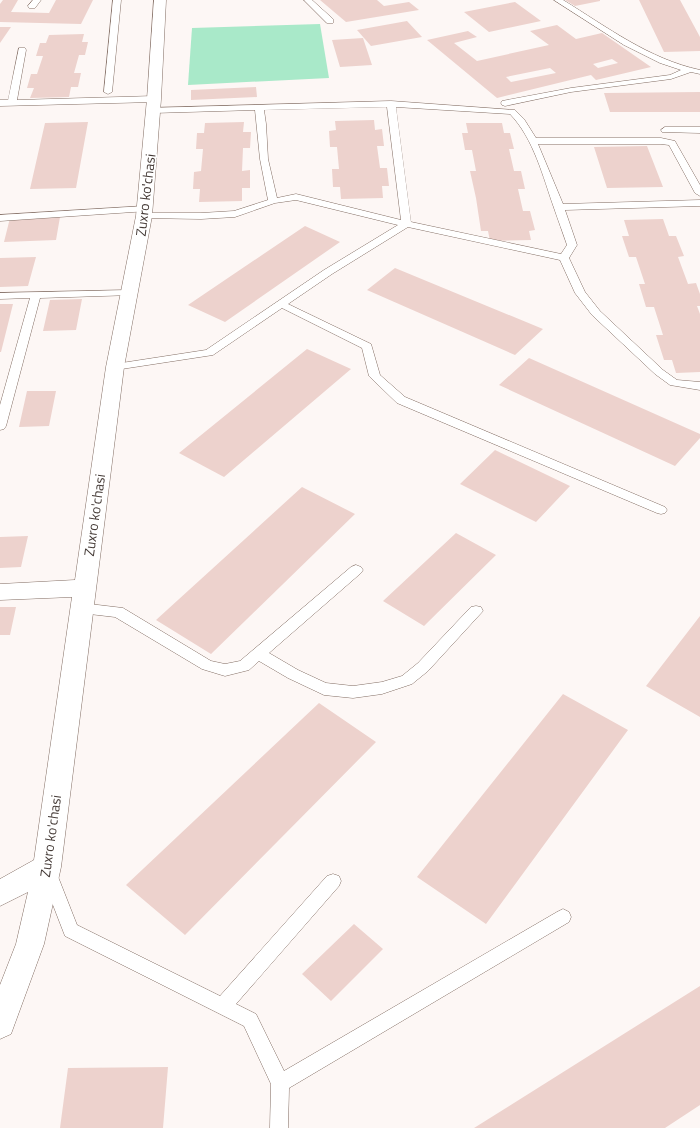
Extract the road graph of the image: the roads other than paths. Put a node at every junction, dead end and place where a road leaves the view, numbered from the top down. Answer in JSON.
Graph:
{"nodes":[{"id":1,"x":117,"y":0,"type":"edge"},
{"id":2,"x":160,"y":0,"type":"edge"},
{"id":3,"x":308,"y":0,"type":"edge"},
{"id":4,"x":558,"y":0,"type":"edge"},
{"id":5,"x":330,"y":22,"type":"dead end"},
{"id":6,"x":22,"y":50,"type":"dead end"},
{"id":7,"x":690,"y":70,"type":"junction"},
{"id":8,"x":700,"y":72,"type":"edge"},
{"id":9,"x":108,"y":92,"type":"dead end"},
{"id":10,"x":0,"y":103,"type":"edge"},
{"id":11,"x":12,"y":103,"type":"junction"},
{"id":12,"x":506,"y":103,"type":"dead end"},
{"id":13,"x":391,"y":104,"type":"junction"},
{"id":14,"x":154,"y":105,"type":"junction"},
{"id":15,"x":259,"y":107,"type":"junction"},
{"id":16,"x":665,"y":130,"type":"dead end"},
{"id":17,"x":700,"y":130,"type":"edge"},
{"id":18,"x":534,"y":141,"type":"junction"},
{"id":19,"x":700,"y":193,"type":"edge"},
{"id":20,"x":273,"y":201,"type":"junction"},
{"id":21,"x":700,"y":203,"type":"edge"},
{"id":22,"x":558,"y":207,"type":"junction"},
{"id":23,"x":144,"y":212,"type":"junction"},
{"id":24,"x":0,"y":218,"type":"edge"},
{"id":25,"x":406,"y":224,"type":"junction"},
{"id":26,"x":564,"y":258,"type":"junction"},
{"id":27,"x":129,"y":293,"type":"junction"},
{"id":28,"x":36,"y":295,"type":"junction"},
{"id":29,"x":0,"y":296,"type":"edge"},
{"id":30,"x":281,"y":304,"type":"junction"},
{"id":31,"x":115,"y":367,"type":"junction"},
{"id":32,"x":700,"y":386,"type":"edge"},
{"id":33,"x":0,"y":426,"type":"edge"},
{"id":34,"x":661,"y":510,"type":"dead end"},
{"id":35,"x":356,"y":570,"type":"dead end"},
{"id":36,"x":0,"y":592,"type":"edge"},
{"id":37,"x":82,"y":598,"type":"junction"},
{"id":38,"x":476,"y":611,"type":"dead end"},
{"id":39,"x":259,"y":654,"type":"junction"},
{"id":40,"x":47,"y":867,"type":"junction"},
{"id":41,"x":333,"y":880,"type":"dead end"},
{"id":42,"x":0,"y":893,"type":"edge"},
{"id":43,"x":562,"y":916,"type":"dead end"},
{"id":44,"x":223,"y":1006,"type":"junction"},
{"id":45,"x":0,"y":1024,"type":"edge"},
{"id":46,"x":280,"y":1083,"type":"junction"},
{"id":47,"x":279,"y":1128,"type":"edge"}],
"edges":[{"from":1,"to":9,"type":"lane"},
{"from":2,"to":14,"type":"street","name":"Zuxro ko'chasi"},
{"from":3,"to":5,"type":"lane"},
{"from":4,"to":7,"type":"lane"},
{"from":6,"to":11,"type":"lane"},
{"from":7,"to":8,"type":"lane"},
{"from":7,"to":12,"type":"lane"},
{"from":10,"to":11,"type":"lane"},
{"from":11,"to":14,"type":"lane"},
{"from":13,"to":15,"type":"lane"},
{"from":13,"to":18,"type":"lane"},
{"from":13,"to":25,"type":"lane"},
{"from":14,"to":15,"type":"lane"},
{"from":14,"to":23,"type":"street","name":"Zuxro ko'chasi"},
{"from":15,"to":20,"type":"lane"},
{"from":16,"to":17,"type":"lane"},
{"from":18,"to":19,"type":"lane"},
{"from":18,"to":22,"type":"lane"},
{"from":20,"to":23,"type":"lane"},
{"from":20,"to":25,"type":"lane"},
{"from":21,"to":22,"type":"lane"},
{"from":22,"to":26,"type":"lane"},
{"from":23,"to":24,"type":"lane"},
{"from":23,"to":27,"type":"street","name":"Zuxro ko'chasi"},
{"from":25,"to":26,"type":"lane"},
{"from":25,"to":30,"type":"lane"},
{"from":26,"to":32,"type":"lane"},
{"from":27,"to":28,"type":"lane"},
{"from":27,"to":31,"type":"street","name":"Zuxro ko'chasi"},
{"from":28,"to":29,"type":"lane"},
{"from":28,"to":33,"type":"lane"},
{"from":30,"to":31,"type":"lane"},
{"from":30,"to":34,"type":"lane"},
{"from":31,"to":37,"type":"street","name":"Zuxro ko'chasi"},
{"from":35,"to":39,"type":"lane"},
{"from":36,"to":37,"type":"street"},
{"from":37,"to":39,"type":"lane"},
{"from":37,"to":40,"type":"street","name":"Zuxro ko'chasi"},
{"from":38,"to":39,"type":"lane"},
{"from":40,"to":42,"type":"street"},
{"from":40,"to":44,"type":"lane"},
{"from":40,"to":45,"type":"street","name":"Zuxro ko'chasi"},
{"from":41,"to":44,"type":"lane"},
{"from":43,"to":46,"type":"lane"},
{"from":44,"to":46,"type":"lane"},
{"from":46,"to":47,"type":"lane"}]}
